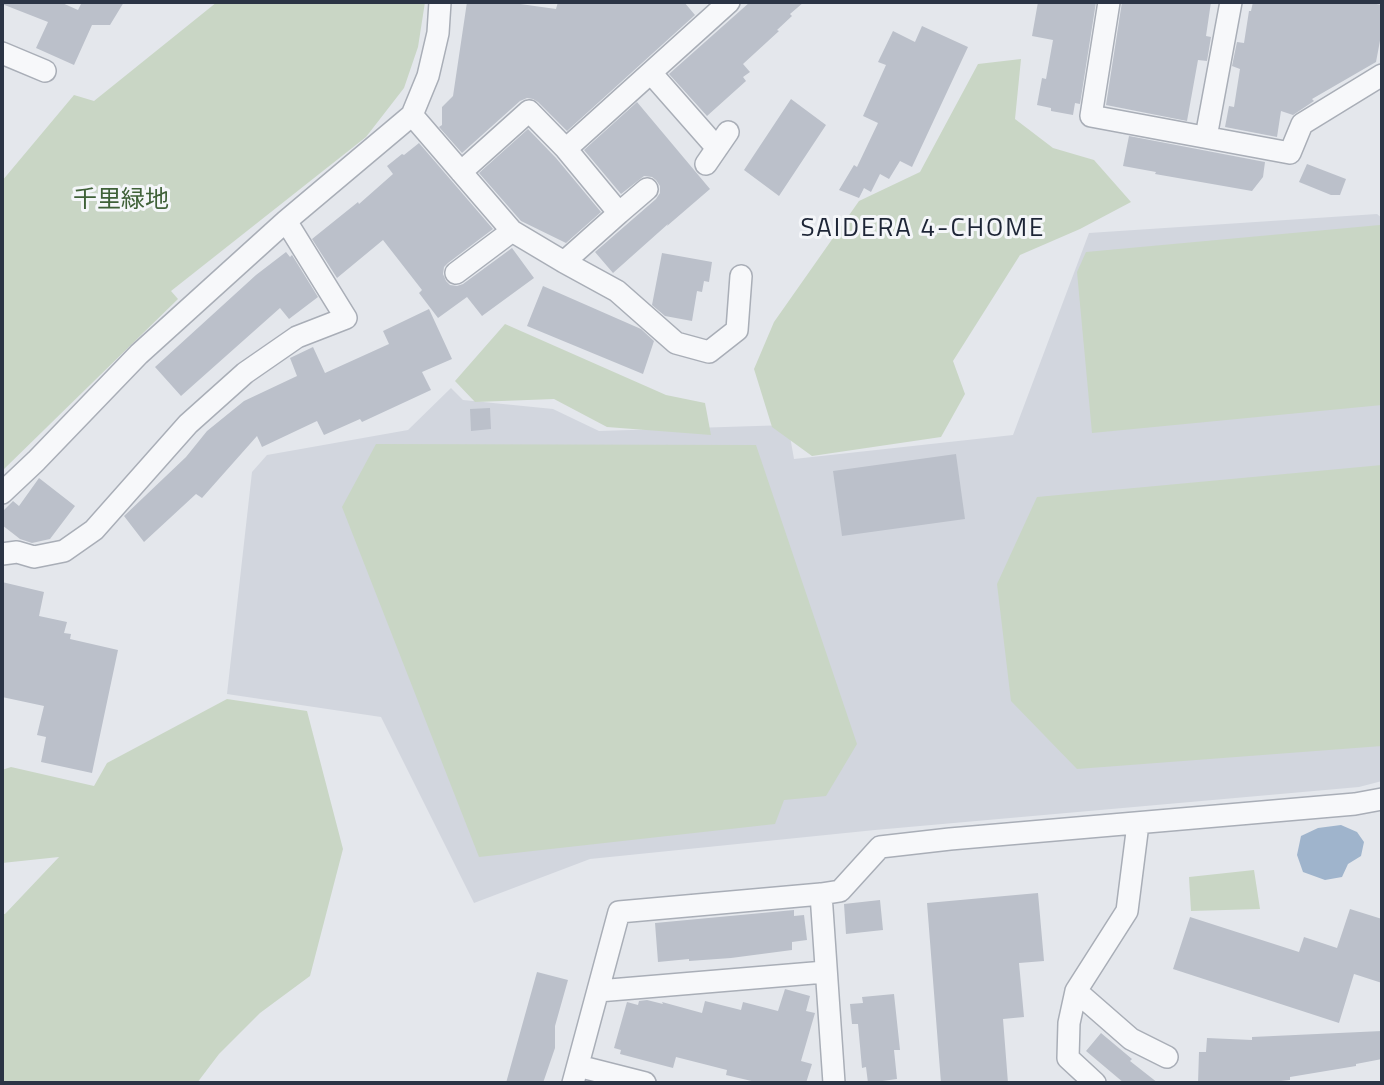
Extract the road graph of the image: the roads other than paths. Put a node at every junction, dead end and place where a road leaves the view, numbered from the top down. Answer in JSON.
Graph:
{"nodes":[{"id":1,"x":440,"y":2,"type":"edge"},
{"id":2,"x":729,"y":2,"type":"edge"},
{"id":3,"x":1109,"y":2,"type":"edge"},
{"id":4,"x":1230,"y":2,"type":"edge"},
{"id":5,"x":705,"y":9,"type":"edge"},
{"id":6,"x":2,"y":53,"type":"edge"},
{"id":7,"x":45,"y":71,"type":"dead end"},
{"id":8,"x":651,"y":73,"type":"junction"},
{"id":9,"x":1382,"y":75,"type":"edge"},
{"id":10,"x":412,"y":115,"type":"junction"},
{"id":11,"x":1206,"y":137,"type":"junction"},
{"id":12,"x":717,"y":148,"type":"dead end"},
{"id":13,"x":566,"y":149,"type":"junction"},
{"id":14,"x":461,"y":172,"type":"junction"},
{"id":15,"x":647,"y":189,"type":"dead end"},
{"id":16,"x":619,"y":214,"type":"junction"},
{"id":17,"x":286,"y":221,"type":"junction"},
{"id":18,"x":512,"y":230,"type":"junction"},
{"id":19,"x":564,"y":262,"type":"junction"},
{"id":20,"x":456,"y":274,"type":"dead end"},
{"id":21,"x":741,"y":276,"type":"dead end"},
{"id":22,"x":2,"y":493,"type":"edge"},
{"id":23,"x":2,"y":554,"type":"edge"},
{"id":24,"x":1382,"y":799,"type":"edge"},
{"id":25,"x":1138,"y":824,"type":"junction"},
{"id":26,"x":821,"y":894,"type":"junction"},
{"id":27,"x":825,"y":972,"type":"junction"},
{"id":28,"x":598,"y":991,"type":"junction"},
{"id":29,"x":1076,"y":991,"type":"junction"},
{"id":30,"x":1167,"y":1057,"type":"dead end"},
{"id":31,"x":576,"y":1074,"type":"edge"},
{"id":32,"x":645,"y":1083,"type":"edge"},
{"id":33,"x":834,"y":1083,"type":"edge"},
{"id":34,"x":1095,"y":1083,"type":"edge"}],
"edges":[{"from":1,"to":10,"type":"street"},
{"from":2,"to":5,"type":"street"},
{"from":3,"to":11,"type":"street"},
{"from":4,"to":11,"type":"street"},
{"from":5,"to":8,"type":"street"},
{"from":6,"to":7,"type":"street"},
{"from":8,"to":12,"type":"street"},
{"from":8,"to":13,"type":"street"},
{"from":9,"to":11,"type":"street"},
{"from":10,"to":14,"type":"street"},
{"from":10,"to":17,"type":"street"},
{"from":13,"to":14,"type":"street"},
{"from":13,"to":16,"type":"street"},
{"from":14,"to":18,"type":"street"},
{"from":15,"to":16,"type":"street"},
{"from":16,"to":19,"type":"street"},
{"from":17,"to":22,"type":"street"},
{"from":17,"to":23,"type":"street"},
{"from":18,"to":19,"type":"street"},
{"from":18,"to":20,"type":"street"},
{"from":19,"to":21,"type":"street"},
{"from":24,"to":25,"type":"street"},
{"from":25,"to":26,"type":"street"},
{"from":25,"to":29,"type":"street"},
{"from":26,"to":27,"type":"street"},
{"from":26,"to":28,"type":"street"},
{"from":27,"to":28,"type":"street"},
{"from":27,"to":33,"type":"street"},
{"from":28,"to":31,"type":"street"},
{"from":29,"to":30,"type":"street"},
{"from":29,"to":34,"type":"street"},
{"from":31,"to":32,"type":"street"}]}
